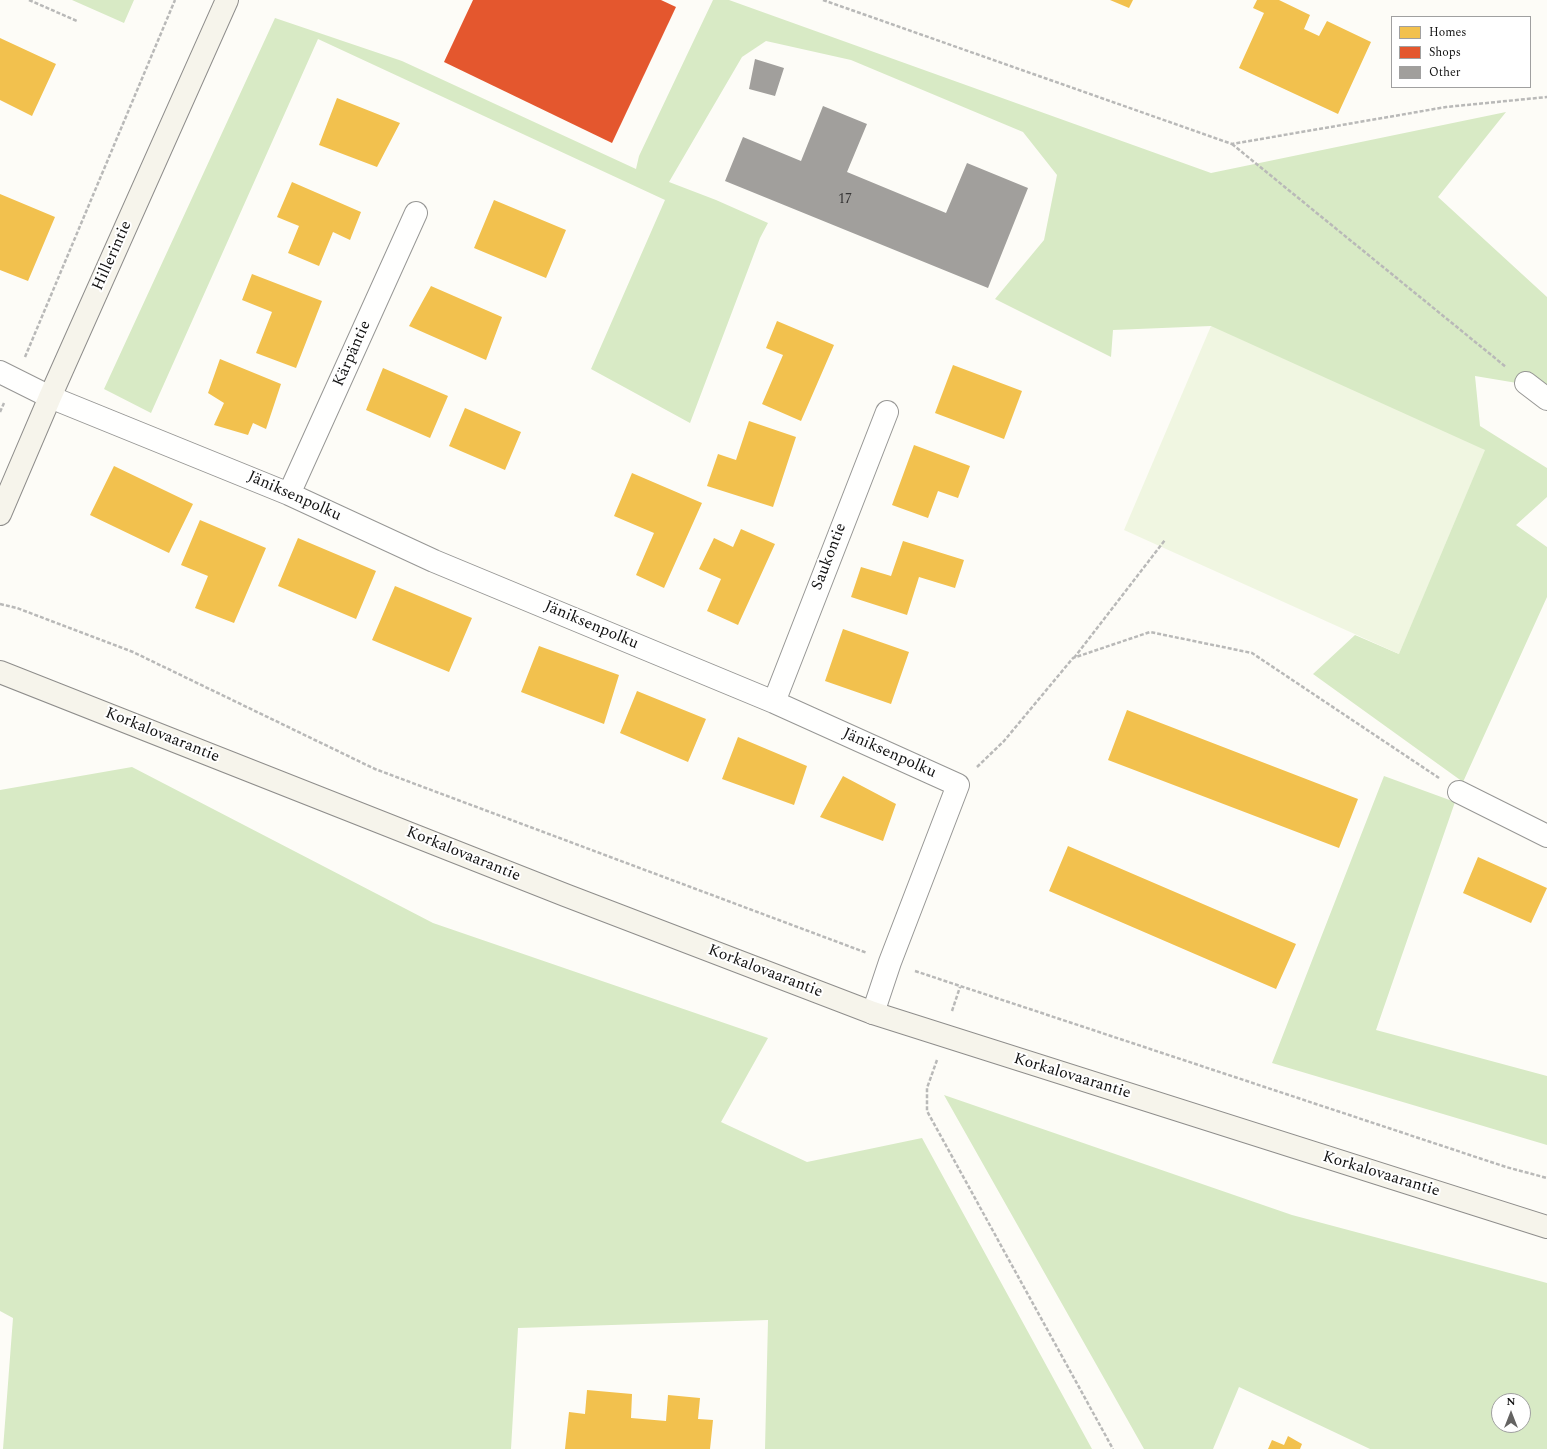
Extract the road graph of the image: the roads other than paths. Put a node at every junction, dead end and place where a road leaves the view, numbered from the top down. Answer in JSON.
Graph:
{"nodes":[{"id":1,"x":227,"y":0,"type":"edge"},
{"id":2,"x":416,"y":214,"type":"dead end"},
{"id":3,"x":8,"y":375,"type":"edge"},
{"id":4,"x":1526,"y":383,"type":"road end"},
{"id":5,"x":50,"y":397,"type":"junction"},
{"id":6,"x":1547,"y":399,"type":"edge"},
{"id":7,"x":887,"y":412,"type":"dead end"},
{"id":8,"x":290,"y":494,"type":"junction"},
{"id":9,"x":0,"y":514,"type":"edge"},
{"id":10,"x":0,"y":672,"type":"edge"},
{"id":11,"x":774,"y":702,"type":"junction"},
{"id":12,"x":1459,"y":792,"type":"road end"},
{"id":13,"x":1547,"y":836,"type":"edge"},
{"id":14,"x":872,"y":1013,"type":"junction"},
{"id":15,"x":1547,"y":1227,"type":"edge"}],
"edges":[{"from":1,"to":5,"type":"street","name":"Hillerintie"},
{"from":2,"to":8,"type":"street","name":"Kärpäntie"},
{"from":3,"to":5,"type":"street","name":"Jäniksenpolku"},
{"from":4,"to":6,"type":"street"},
{"from":5,"to":8,"type":"street","name":"Jäniksenpolku"},
{"from":5,"to":9,"type":"street","name":"Hillerintie"},
{"from":7,"to":11,"type":"street","name":"Saukontie"},
{"from":8,"to":11,"type":"street","name":"Jäniksenpolku"},
{"from":10,"to":14,"type":"street","name":"Korkalovaarantie"},
{"from":11,"to":14,"type":"street","name":"Jäniksenpolku"},
{"from":12,"to":13,"type":"street"},
{"from":14,"to":15,"type":"street","name":"Korkalovaarantie"}]}
